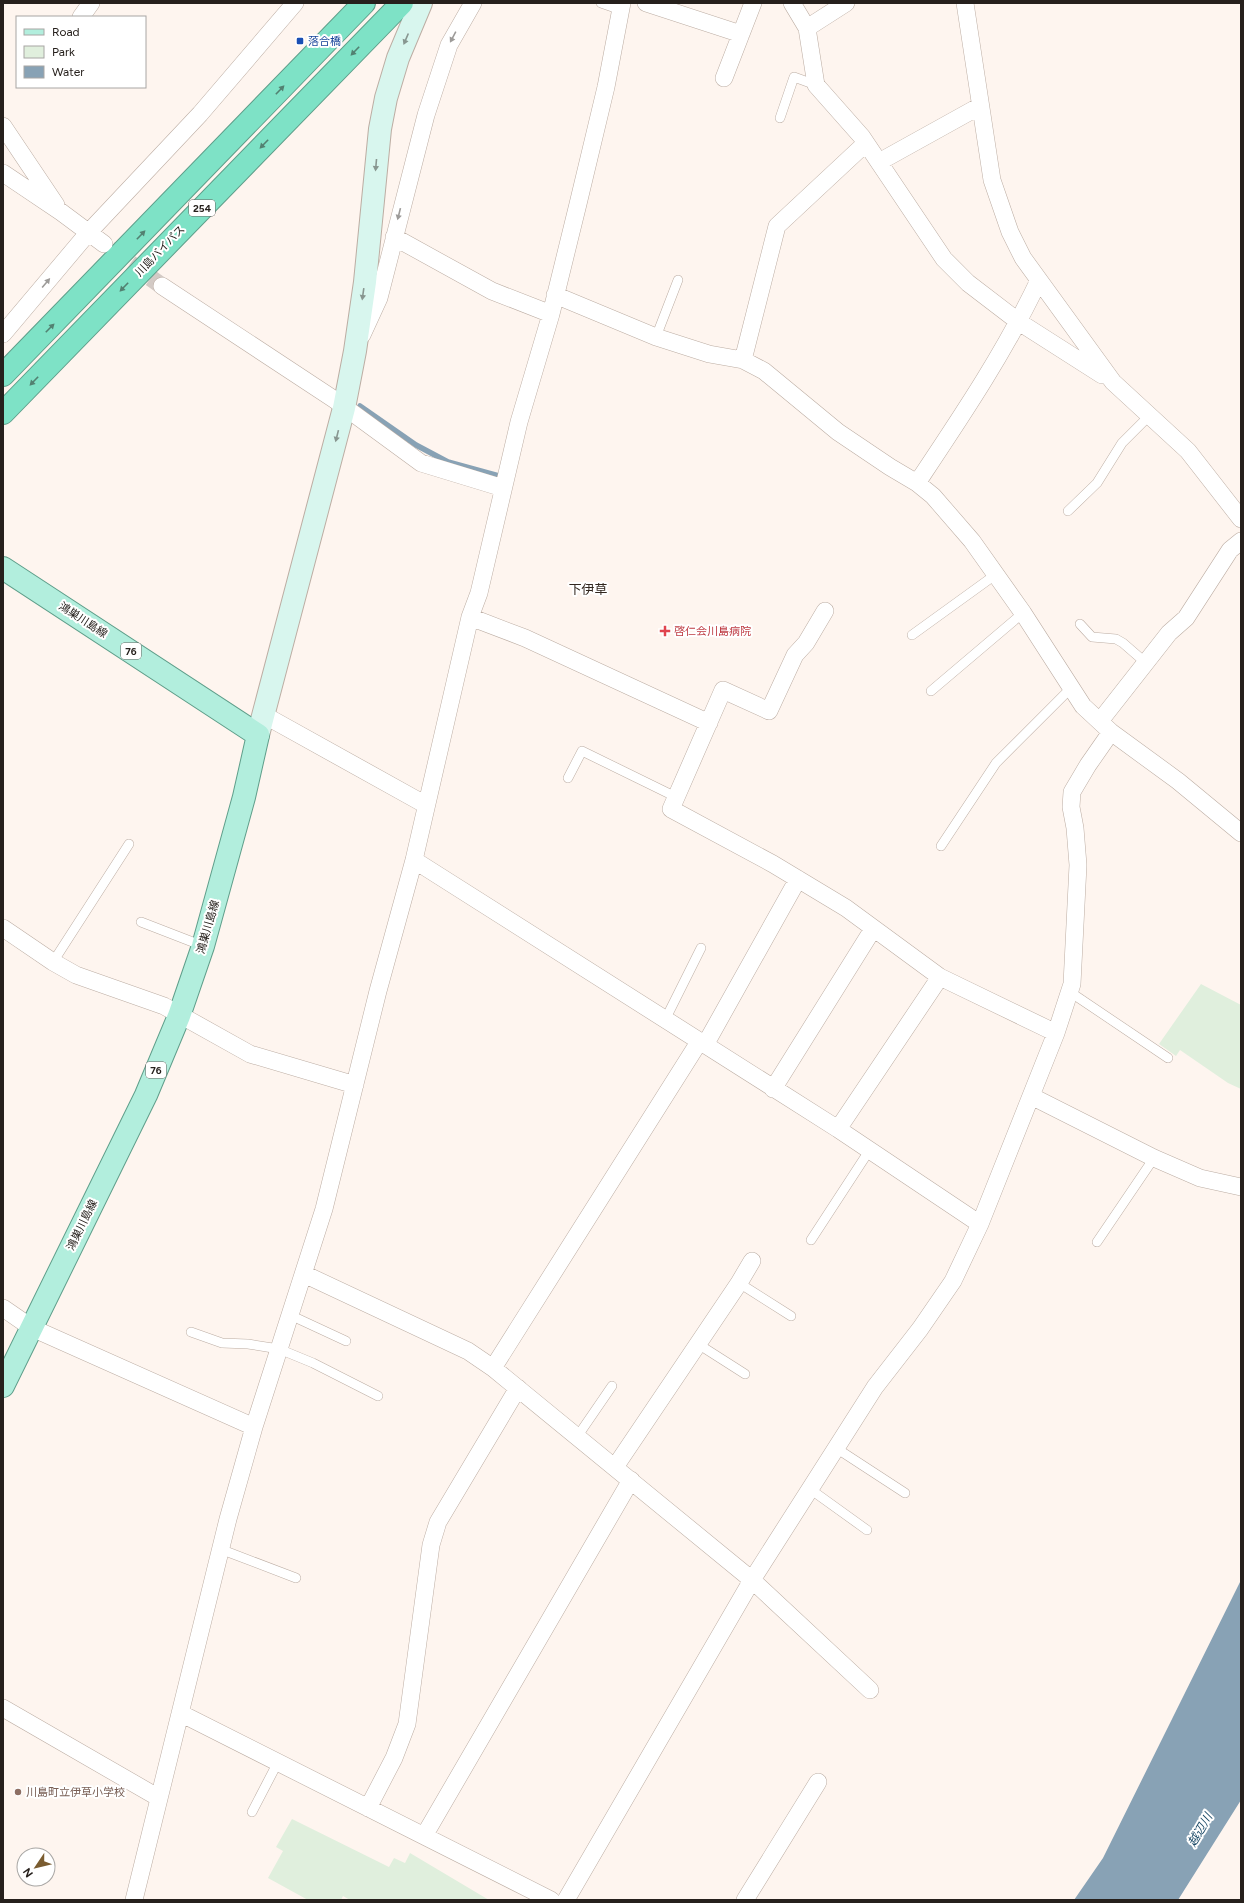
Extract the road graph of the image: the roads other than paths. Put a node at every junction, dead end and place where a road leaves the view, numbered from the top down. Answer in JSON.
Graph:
{"nodes":[{"id":1,"x":91,"y":3,"type":"edge"},
{"id":2,"x":295,"y":3,"type":"edge"},
{"id":3,"x":364,"y":3,"type":"edge"},
{"id":4,"x":402,"y":3,"type":"edge"},
{"id":5,"x":421,"y":3,"type":"edge"},
{"id":6,"x":473,"y":3,"type":"edge"},
{"id":7,"x":601,"y":3,"type":"edge"},
{"id":8,"x":646,"y":3,"type":"edge"},
{"id":9,"x":752,"y":3,"type":"edge"},
{"id":10,"x":792,"y":3,"type":"edge"},
{"id":11,"x":846,"y":3,"type":"edge"},
{"id":12,"x":965,"y":3,"type":"edge"},
{"id":13,"x":621,"y":7,"type":"edge"},
{"id":14,"x":82,"y":16,"type":"edge"},
{"id":15,"x":807,"y":28,"type":"junction"},
{"id":16,"x":741,"y":34,"type":"junction"},
{"id":17,"x":724,"y":78,"type":"dead end"},
{"id":18,"x":816,"y":84,"type":"junction"},
{"id":19,"x":980,"y":106,"type":"junction"},
{"id":20,"x":780,"y":118,"type":"dead end"},
{"id":21,"x":3,"y":126,"type":"edge"},
{"id":22,"x":866,"y":143,"type":"junction"},
{"id":23,"x":879,"y":162,"type":"junction"},
{"id":24,"x":3,"y":173,"type":"edge"},
{"id":25,"x":61,"y":212,"type":"junction"},
{"id":26,"x":88,"y":233,"type":"junction"},
{"id":27,"x":394,"y":237,"type":"junction"},
{"id":28,"x":104,"y":244,"type":"tunnel mouth"},
{"id":29,"x":678,"y":280,"type":"dead end"},
{"id":30,"x":1039,"y":280,"type":"junction"},
{"id":31,"x":162,"y":286,"type":"tunnel mouth"},
{"id":32,"x":555,"y":294,"type":"junction"},
{"id":33,"x":550,"y":314,"type":"junction"},
{"id":34,"x":1019,"y":322,"type":"junction"},
{"id":35,"x":3,"y":334,"type":"edge"},
{"id":36,"x":656,"y":337,"type":"junction"},
{"id":37,"x":355,"y":351,"type":"junction"},
{"id":38,"x":743,"y":360,"type":"junction"},
{"id":39,"x":3,"y":375,"type":"edge"},
{"id":40,"x":1112,"y":382,"type":"junction"},
{"id":41,"x":344,"y":408,"type":"junction"},
{"id":42,"x":3,"y":413,"type":"edge"},
{"id":43,"x":1149,"y":416,"type":"junction"},
{"id":44,"x":916,"y":482,"type":"junction"},
{"id":45,"x":503,"y":488,"type":"junction"},
{"id":46,"x":1068,"y":511,"type":"dead end"},
{"id":47,"x":1241,"y":519,"type":"edge"},
{"id":48,"x":1241,"y":541,"type":"edge"},
{"id":49,"x":3,"y":568,"type":"edge"},
{"id":50,"x":995,"y":575,"type":"junction"},
{"id":51,"x":825,"y":612,"type":"dead end"},
{"id":52,"x":1023,"y":613,"type":"junction"},
{"id":53,"x":470,"y":617,"type":"junction"},
{"id":54,"x":1080,"y":624,"type":"dead end"},
{"id":55,"x":912,"y":635,"type":"dead end"},
{"id":56,"x":1146,"y":663,"type":"junction"},
{"id":57,"x":1071,"y":688,"type":"junction"},
{"id":58,"x":931,"y":691,"type":"dead end"},
{"id":59,"x":709,"y":723,"type":"junction"},
{"id":60,"x":261,"y":725,"type":"junction"},
{"id":61,"x":1105,"y":726,"type":"junction"},
{"id":62,"x":568,"y":778,"type":"dead end"},
{"id":63,"x":676,"y":797,"type":"junction"},
{"id":64,"x":426,"y":805,"type":"junction"},
{"id":65,"x":1241,"y":833,"type":"edge"},
{"id":66,"x":129,"y":844,"type":"dead end"},
{"id":67,"x":941,"y":846,"type":"dead end"},
{"id":68,"x":414,"y":860,"type":"junction"},
{"id":69,"x":798,"y":879,"type":"junction"},
{"id":70,"x":141,"y":922,"type":"dead end"},
{"id":71,"x":3,"y":928,"type":"edge"},
{"id":72,"x":874,"y":929,"type":"junction"},
{"id":73,"x":203,"y":946,"type":"junction"},
{"id":74,"x":702,"y":948,"type":"dead end"},
{"id":75,"x":53,"y":962,"type":"junction"},
{"id":76,"x":940,"y":977,"type":"junction"},
{"id":77,"x":1070,"y":992,"type":"junction"},
{"id":78,"x":179,"y":1016,"type":"junction"},
{"id":79,"x":665,"y":1020,"type":"junction"},
{"id":80,"x":1056,"y":1033,"type":"junction"},
{"id":81,"x":702,"y":1044,"type":"junction"},
{"id":82,"x":1168,"y":1058,"type":"dead end"},
{"id":83,"x":355,"y":1085,"type":"junction"},
{"id":84,"x":772,"y":1089,"type":"junction"},
{"id":85,"x":1031,"y":1096,"type":"junction"},
{"id":86,"x":838,"y":1129,"type":"junction"},
{"id":87,"x":869,"y":1151,"type":"junction"},
{"id":88,"x":1154,"y":1158,"type":"junction"},
{"id":89,"x":1241,"y":1187,"type":"edge"},
{"id":90,"x":980,"y":1224,"type":"junction"},
{"id":91,"x":810,"y":1240,"type":"dead end"},
{"id":92,"x":1097,"y":1242,"type":"dead end"},
{"id":93,"x":752,"y":1261,"type":"dead end"},
{"id":94,"x":304,"y":1274,"type":"junction"},
{"id":95,"x":739,"y":1283,"type":"junction"},
{"id":96,"x":3,"y":1308,"type":"edge"},
{"id":97,"x":290,"y":1315,"type":"junction"},
{"id":98,"x":791,"y":1316,"type":"dead end"},
{"id":99,"x":32,"y":1328,"type":"junction"},
{"id":100,"x":191,"y":1332,"type":"dead end"},
{"id":101,"x":346,"y":1341,"type":"dead end"},
{"id":102,"x":698,"y":1344,"type":"junction"},
{"id":103,"x":278,"y":1349,"type":"junction"},
{"id":104,"x":493,"y":1368,"type":"junction"},
{"id":105,"x":745,"y":1374,"type":"dead end"},
{"id":106,"x":3,"y":1386,"type":"edge"},
{"id":107,"x":612,"y":1386,"type":"dead end"},
{"id":108,"x":518,"y":1388,"type":"junction"},
{"id":109,"x":378,"y":1396,"type":"dead end"},
{"id":110,"x":254,"y":1427,"type":"junction"},
{"id":111,"x":577,"y":1437,"type":"junction"},
{"id":112,"x":836,"y":1448,"type":"junction"},
{"id":113,"x":615,"y":1467,"type":"junction"},
{"id":114,"x":631,"y":1480,"type":"junction"},
{"id":115,"x":810,"y":1489,"type":"junction"},
{"id":116,"x":905,"y":1493,"type":"dead end"},
{"id":117,"x":867,"y":1530,"type":"dead end"},
{"id":118,"x":220,"y":1549,"type":"junction"},
{"id":119,"x":296,"y":1578,"type":"dead end"},
{"id":120,"x":752,"y":1580,"type":"junction"},
{"id":121,"x":870,"y":1690,"type":"dead end"},
{"id":122,"x":3,"y":1708,"type":"edge"},
{"id":123,"x":180,"y":1713,"type":"junction"},
{"id":124,"x":278,"y":1762,"type":"junction"},
{"id":125,"x":818,"y":1782,"type":"dead end"},
{"id":126,"x":159,"y":1798,"type":"junction"},
{"id":127,"x":368,"y":1808,"type":"junction"},
{"id":128,"x":252,"y":1812,"type":"dead end"},
{"id":129,"x":424,"y":1836,"type":"junction"},
{"id":130,"x":134,"y":1900,"type":"edge"},
{"id":131,"x":551,"y":1900,"type":"edge"},
{"id":132,"x":566,"y":1900,"type":"edge"},
{"id":133,"x":745,"y":1900,"type":"edge"}],
"edges":[{"from":1,"to":14,"type":"street"},
{"from":2,"to":26,"type":"street"},
{"from":39,"to":3,"type":"highway","number":"254","one_way":true},
{"from":4,"to":42,"type":"highway","name":"川島バイパス","number":"254","one_way":true},
{"from":5,"to":37,"type":"street","one_way":true},
{"from":6,"to":27,"type":"street","one_way":true},
{"from":7,"to":13,"type":"lane"},
{"from":8,"to":16,"type":"street"},
{"from":9,"to":16,"type":"street"},
{"from":10,"to":15,"type":"street"},
{"from":11,"to":15,"type":"street"},
{"from":12,"to":19,"type":"street"},
{"from":13,"to":32,"type":"street"},
{"from":15,"to":18,"type":"street"},
{"from":16,"to":17,"type":"street"},
{"from":18,"to":20,"type":"lane"},
{"from":18,"to":22,"type":"street"},
{"from":19,"to":23,"type":"street"},
{"from":19,"to":30,"type":"street"},
{"from":21,"to":25,"type":"street"},
{"from":22,"to":23,"type":"street"},
{"from":22,"to":38,"type":"street"},
{"from":23,"to":34,"type":"street"},
{"from":24,"to":25,"type":"street"},
{"from":25,"to":26,"type":"street"},
{"from":26,"to":28,"type":"street"},
{"from":35,"to":26,"type":"street","one_way":true},
{"from":27,"to":33,"type":"street"},
{"from":27,"to":37,"type":"street"},
{"from":29,"to":36,"type":"lane"},
{"from":30,"to":34,"type":"street"},
{"from":30,"to":40,"type":"street"},
{"from":31,"to":41,"type":"street"},
{"from":32,"to":33,"type":"street"},
{"from":32,"to":36,"type":"street"},
{"from":33,"to":45,"type":"street"},
{"from":34,"to":40,"type":"street"},
{"from":34,"to":44,"type":"street"},
{"from":36,"to":38,"type":"street"},
{"from":37,"to":41,"type":"street"},
{"from":38,"to":44,"type":"street"},
{"from":40,"to":43,"type":"street"},
{"from":41,"to":45,"type":"street"},
{"from":41,"to":60,"type":"street","one_way":true},
{"from":43,"to":46,"type":"lane"},
{"from":43,"to":47,"type":"street"},
{"from":44,"to":50,"type":"street"},
{"from":45,"to":53,"type":"street"},
{"from":48,"to":56,"type":"street"},
{"from":49,"to":60,"type":"main road","name":"鴻巣川島線","number":"76"},
{"from":50,"to":52,"type":"street"},
{"from":50,"to":55,"type":"lane"},
{"from":51,"to":59,"type":"street"},
{"from":52,"to":57,"type":"street"},
{"from":52,"to":58,"type":"lane"},
{"from":53,"to":59,"type":"street"},
{"from":53,"to":64,"type":"street"},
{"from":54,"to":56,"type":"lane"},
{"from":56,"to":61,"type":"street"},
{"from":57,"to":61,"type":"street"},
{"from":57,"to":67,"type":"lane"},
{"from":59,"to":63,"type":"street"},
{"from":60,"to":64,"type":"street"},
{"from":60,"to":73,"type":"main road","name":"鴻巣川島線","number":"76"},
{"from":61,"to":65,"type":"street"},
{"from":61,"to":77,"type":"street"},
{"from":62,"to":63,"type":"lane"},
{"from":63,"to":69,"type":"street"},
{"from":64,"to":68,"type":"street"},
{"from":66,"to":75,"type":"lane"},
{"from":68,"to":79,"type":"street"},
{"from":68,"to":83,"type":"street"},
{"from":69,"to":72,"type":"street"},
{"from":69,"to":81,"type":"street"},
{"from":70,"to":73,"type":"lane"},
{"from":71,"to":75,"type":"street"},
{"from":72,"to":76,"type":"street"},
{"from":72,"to":84,"type":"street"},
{"from":73,"to":78,"type":"main road","name":"鴻巣川島線","number":"76"},
{"from":74,"to":79,"type":"lane"},
{"from":75,"to":78,"type":"street"},
{"from":76,"to":80,"type":"street"},
{"from":76,"to":86,"type":"street"},
{"from":77,"to":80,"type":"street"},
{"from":77,"to":82,"type":"lane"},
{"from":78,"to":83,"type":"street"},
{"from":78,"to":99,"type":"main road","name":"鴻巣川島線","number":"76"},
{"from":79,"to":81,"type":"street"},
{"from":80,"to":85,"type":"street"},
{"from":81,"to":84,"type":"street"},
{"from":81,"to":104,"type":"street"},
{"from":83,"to":94,"type":"street"},
{"from":84,"to":86,"type":"street"},
{"from":85,"to":88,"type":"street"},
{"from":85,"to":90,"type":"street"},
{"from":86,"to":87,"type":"street"},
{"from":87,"to":90,"type":"street"},
{"from":87,"to":91,"type":"lane"},
{"from":88,"to":89,"type":"street"},
{"from":88,"to":92,"type":"lane"},
{"from":90,"to":112,"type":"street"},
{"from":93,"to":95,"type":"street"},
{"from":94,"to":97,"type":"street"},
{"from":94,"to":104,"type":"street"},
{"from":95,"to":98,"type":"lane"},
{"from":95,"to":102,"type":"street"},
{"from":96,"to":99,"type":"street"},
{"from":97,"to":101,"type":"lane"},
{"from":97,"to":103,"type":"street"},
{"from":99,"to":106,"type":"main road","name":"鴻巣川島線","number":"76"},
{"from":99,"to":110,"type":"street"},
{"from":100,"to":103,"type":"lane"},
{"from":102,"to":105,"type":"lane"},
{"from":102,"to":113,"type":"street"},
{"from":103,"to":109,"type":"lane"},
{"from":103,"to":110,"type":"street"},
{"from":104,"to":108,"type":"street"},
{"from":107,"to":111,"type":"lane"},
{"from":108,"to":111,"type":"street"},
{"from":108,"to":127,"type":"street"},
{"from":110,"to":118,"type":"street"},
{"from":111,"to":113,"type":"street"},
{"from":112,"to":115,"type":"street"},
{"from":112,"to":116,"type":"lane"},
{"from":113,"to":114,"type":"street"},
{"from":114,"to":120,"type":"street"},
{"from":114,"to":129,"type":"street"},
{"from":115,"to":117,"type":"lane"},
{"from":115,"to":120,"type":"street"},
{"from":118,"to":119,"type":"lane"},
{"from":118,"to":123,"type":"street"},
{"from":120,"to":121,"type":"street"},
{"from":120,"to":132,"type":"street"},
{"from":122,"to":126,"type":"street"},
{"from":123,"to":124,"type":"street"},
{"from":123,"to":126,"type":"street"},
{"from":124,"to":127,"type":"street"},
{"from":124,"to":128,"type":"lane"},
{"from":125,"to":133,"type":"street"},
{"from":126,"to":130,"type":"street"},
{"from":127,"to":129,"type":"street"},
{"from":129,"to":131,"type":"street"}]}
